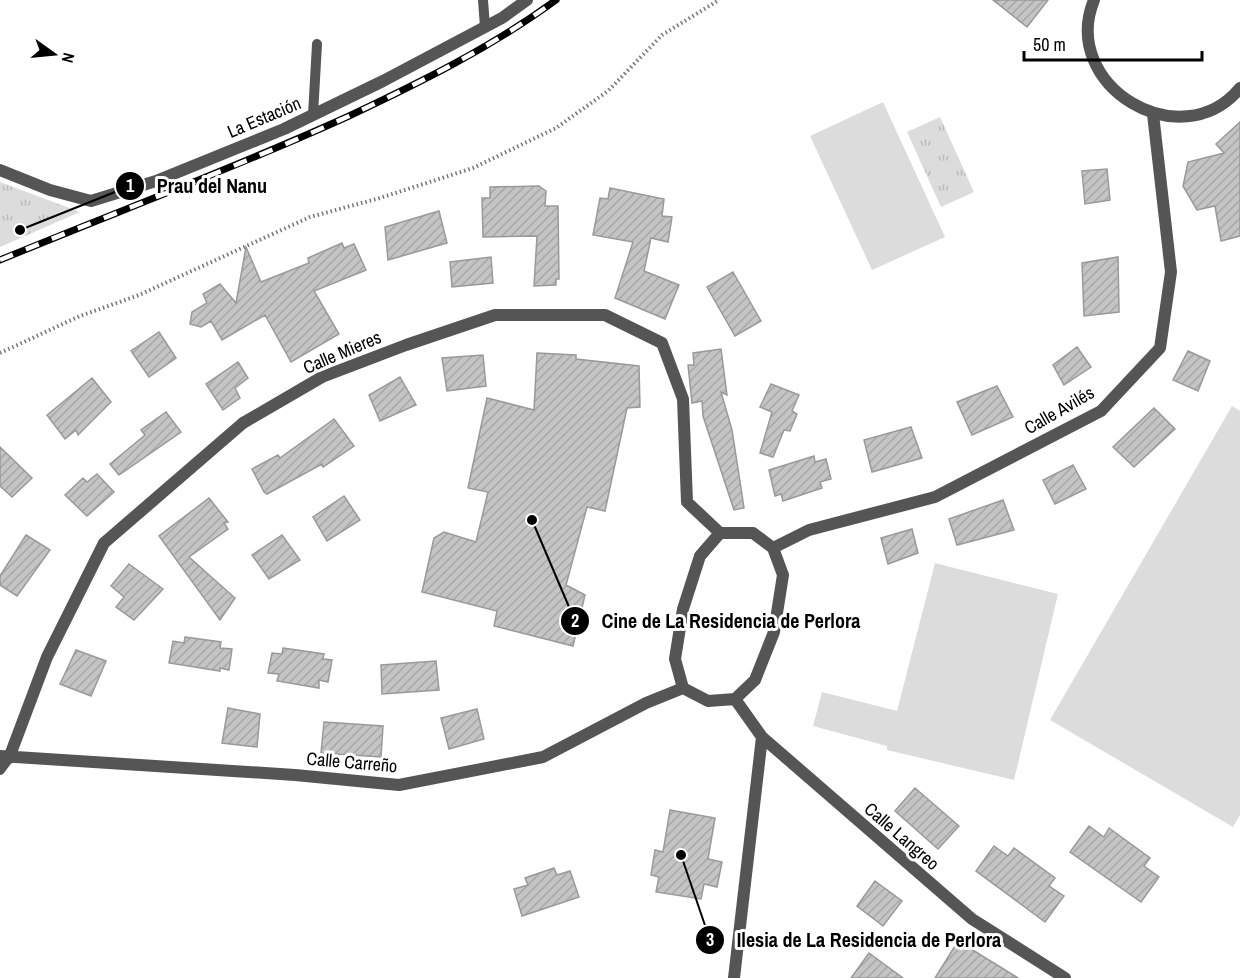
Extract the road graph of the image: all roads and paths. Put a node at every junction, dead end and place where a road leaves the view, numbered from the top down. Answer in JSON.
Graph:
{"nodes":[{"id":1,"x":483,"y":0,"type":"edge"},
{"id":2,"x":527,"y":0,"type":"edge"},
{"id":3,"x":719,"y":0,"type":"edge"},
{"id":4,"x":1094,"y":0,"type":"edge"},
{"id":5,"x":485,"y":27,"type":"junction"},
{"id":6,"x":317,"y":44,"type":"dead end"},
{"id":7,"x":1240,"y":88,"type":"edge"},
{"id":8,"x":1153,"y":114,"type":"junction"},
{"id":9,"x":313,"y":115,"type":"junction"},
{"id":10,"x":0,"y":170,"type":"edge"},
{"id":11,"x":0,"y":353,"type":"edge"},
{"id":12,"x":720,"y":533,"type":"junction"},
{"id":13,"x":773,"y":548,"type":"junction"},
{"id":14,"x":683,"y":688,"type":"junction"},
{"id":15,"x":735,"y":699,"type":"junction"},
{"id":16,"x":762,"y":737,"type":"junction"},
{"id":17,"x":5,"y":757,"type":"edge"},
{"id":18,"x":0,"y":770,"type":"edge"},
{"id":19,"x":734,"y":978,"type":"edge"},
{"id":20,"x":1065,"y":978,"type":"edge"}],
"edges":[{"from":1,"to":5,"type":"lane"},
{"from":2,"to":5,"type":"street","name":"La Estación"},
{"from":3,"to":11,"type":"path"},
{"from":4,"to":8,"type":"street"},
{"from":5,"to":9,"type":"street","name":"La Estación"},
{"from":6,"to":9,"type":"lane"},
{"from":7,"to":8,"type":"street"},
{"from":8,"to":13,"type":"street","name":"Calle Avilés"},
{"from":9,"to":10,"type":"street","name":"La Estación"},
{"from":12,"to":13,"type":"street"},
{"from":12,"to":14,"type":"street"},
{"from":12,"to":17,"type":"street","name":"Calle Mieres"},
{"from":13,"to":15,"type":"street"},
{"from":14,"to":15,"type":"street"},
{"from":14,"to":17,"type":"street","name":"Calle Carreño"},
{"from":15,"to":16,"type":"street","name":"Calle Langreo"},
{"from":16,"to":19,"type":"street"},
{"from":16,"to":20,"type":"street","name":"Calle Langreo"},
{"from":17,"to":18,"type":"lane"}]}
